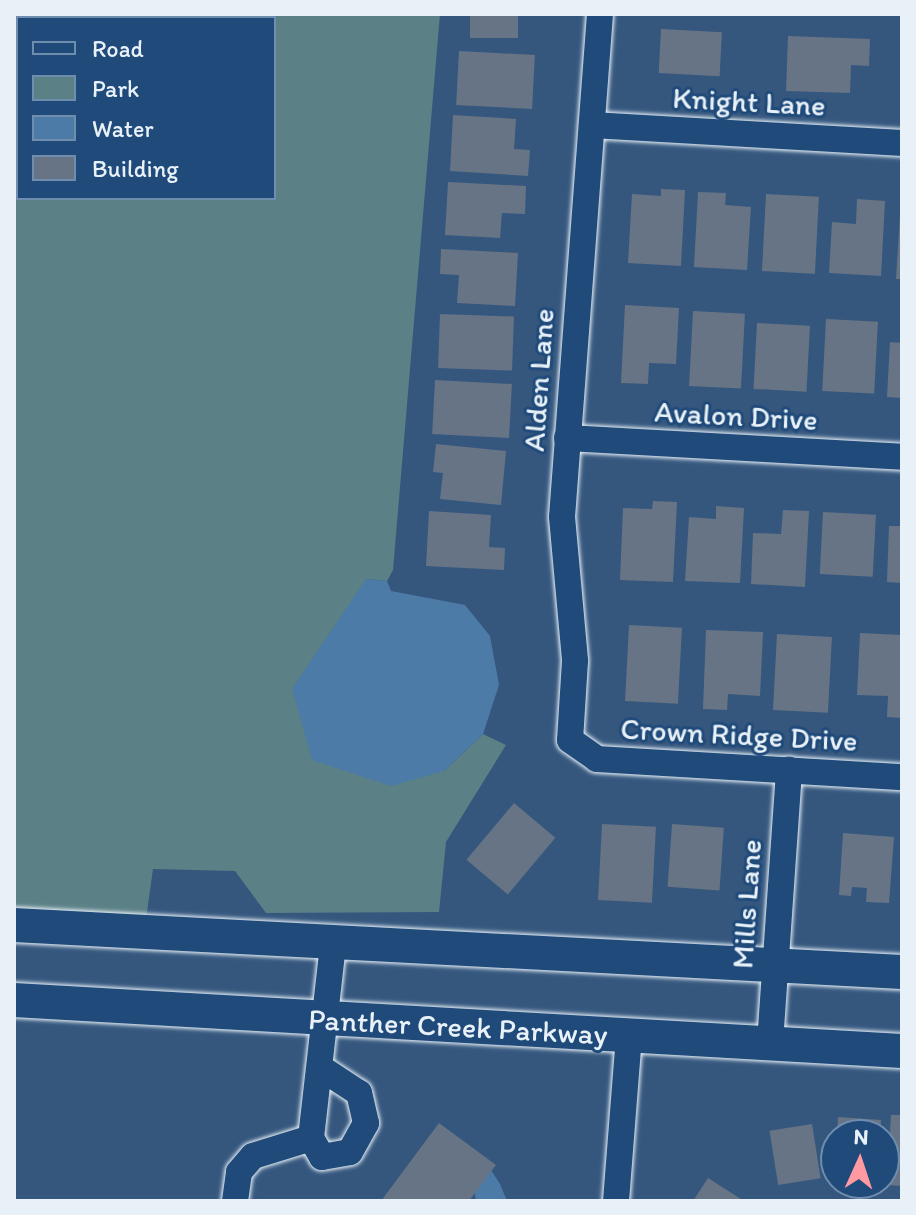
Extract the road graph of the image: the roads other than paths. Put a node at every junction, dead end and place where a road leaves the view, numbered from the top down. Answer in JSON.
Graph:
{"nodes":[{"id":1,"x":600,"y":14,"type":"edge"},
{"id":2,"x":592,"y":125,"type":"junction"},
{"id":3,"x":902,"y":143,"type":"edge"},
{"id":4,"x":567,"y":438,"type":"junction"},
{"id":5,"x":902,"y":457,"type":"edge"},
{"id":6,"x":576,"y":748,"type":"joint"},
{"id":7,"x":789,"y":770,"type":"junction"},
{"id":8,"x":902,"y":777,"type":"edge"},
{"id":9,"x":14,"y":925,"type":"edge"},
{"id":10,"x":333,"y":944,"type":"junction"},
{"id":11,"x":774,"y":964,"type":"junction"},
{"id":12,"x":902,"y":972,"type":"edge"},
{"id":13,"x":14,"y":1000,"type":"edge"},
{"id":14,"x":327,"y":1020,"type":"junction"},
{"id":15,"x":629,"y":1036,"type":"junction"},
{"id":16,"x":770,"y":1043,"type":"junction"},
{"id":17,"x":902,"y":1051,"type":"edge"},
{"id":18,"x":321,"y":1068,"type":"junction"},
{"id":19,"x":311,"y":1138,"type":"junction"},
{"id":20,"x":235,"y":1201,"type":"edge"},
{"id":21,"x":616,"y":1201,"type":"edge"}],
"edges":[{"from":1,"to":2,"type":"street","name":"Alden Lane"},
{"from":2,"to":3,"type":"street","name":"Knight Lane"},
{"from":2,"to":4,"type":"street","name":"Alden Lane"},
{"from":4,"to":5,"type":"street","name":"Avalon Drive"},
{"from":4,"to":6,"type":"street","name":"Alden Lane"},
{"from":6,"to":7,"type":"street","name":"Crown Ridge Drive"},
{"from":7,"to":8,"type":"street","name":"Crown Ridge Drive"},
{"from":7,"to":11,"type":"street","name":"Mills Lane"},
{"from":9,"to":10,"type":"main road"},
{"from":10,"to":11,"type":"main road"},
{"from":10,"to":14,"type":"street"},
{"from":11,"to":12,"type":"main road"},
{"from":11,"to":16,"type":"street","name":"Mills Lane"},
{"from":13,"to":14,"type":"main road","name":"Panther Creek Parkway"},
{"from":14,"to":15,"type":"main road","name":"Panther Creek Parkway"},
{"from":14,"to":18,"type":"street"},
{"from":15,"to":16,"type":"main road","name":"Panther Creek Parkway"},
{"from":15,"to":21,"type":"street"},
{"from":16,"to":17,"type":"main road","name":"Panther Creek Parkway"},
{"from":18,"to":19,"type":"street"},
{"from":18,"to":19,"type":"street"},
{"from":19,"to":20,"type":"street"}]}
